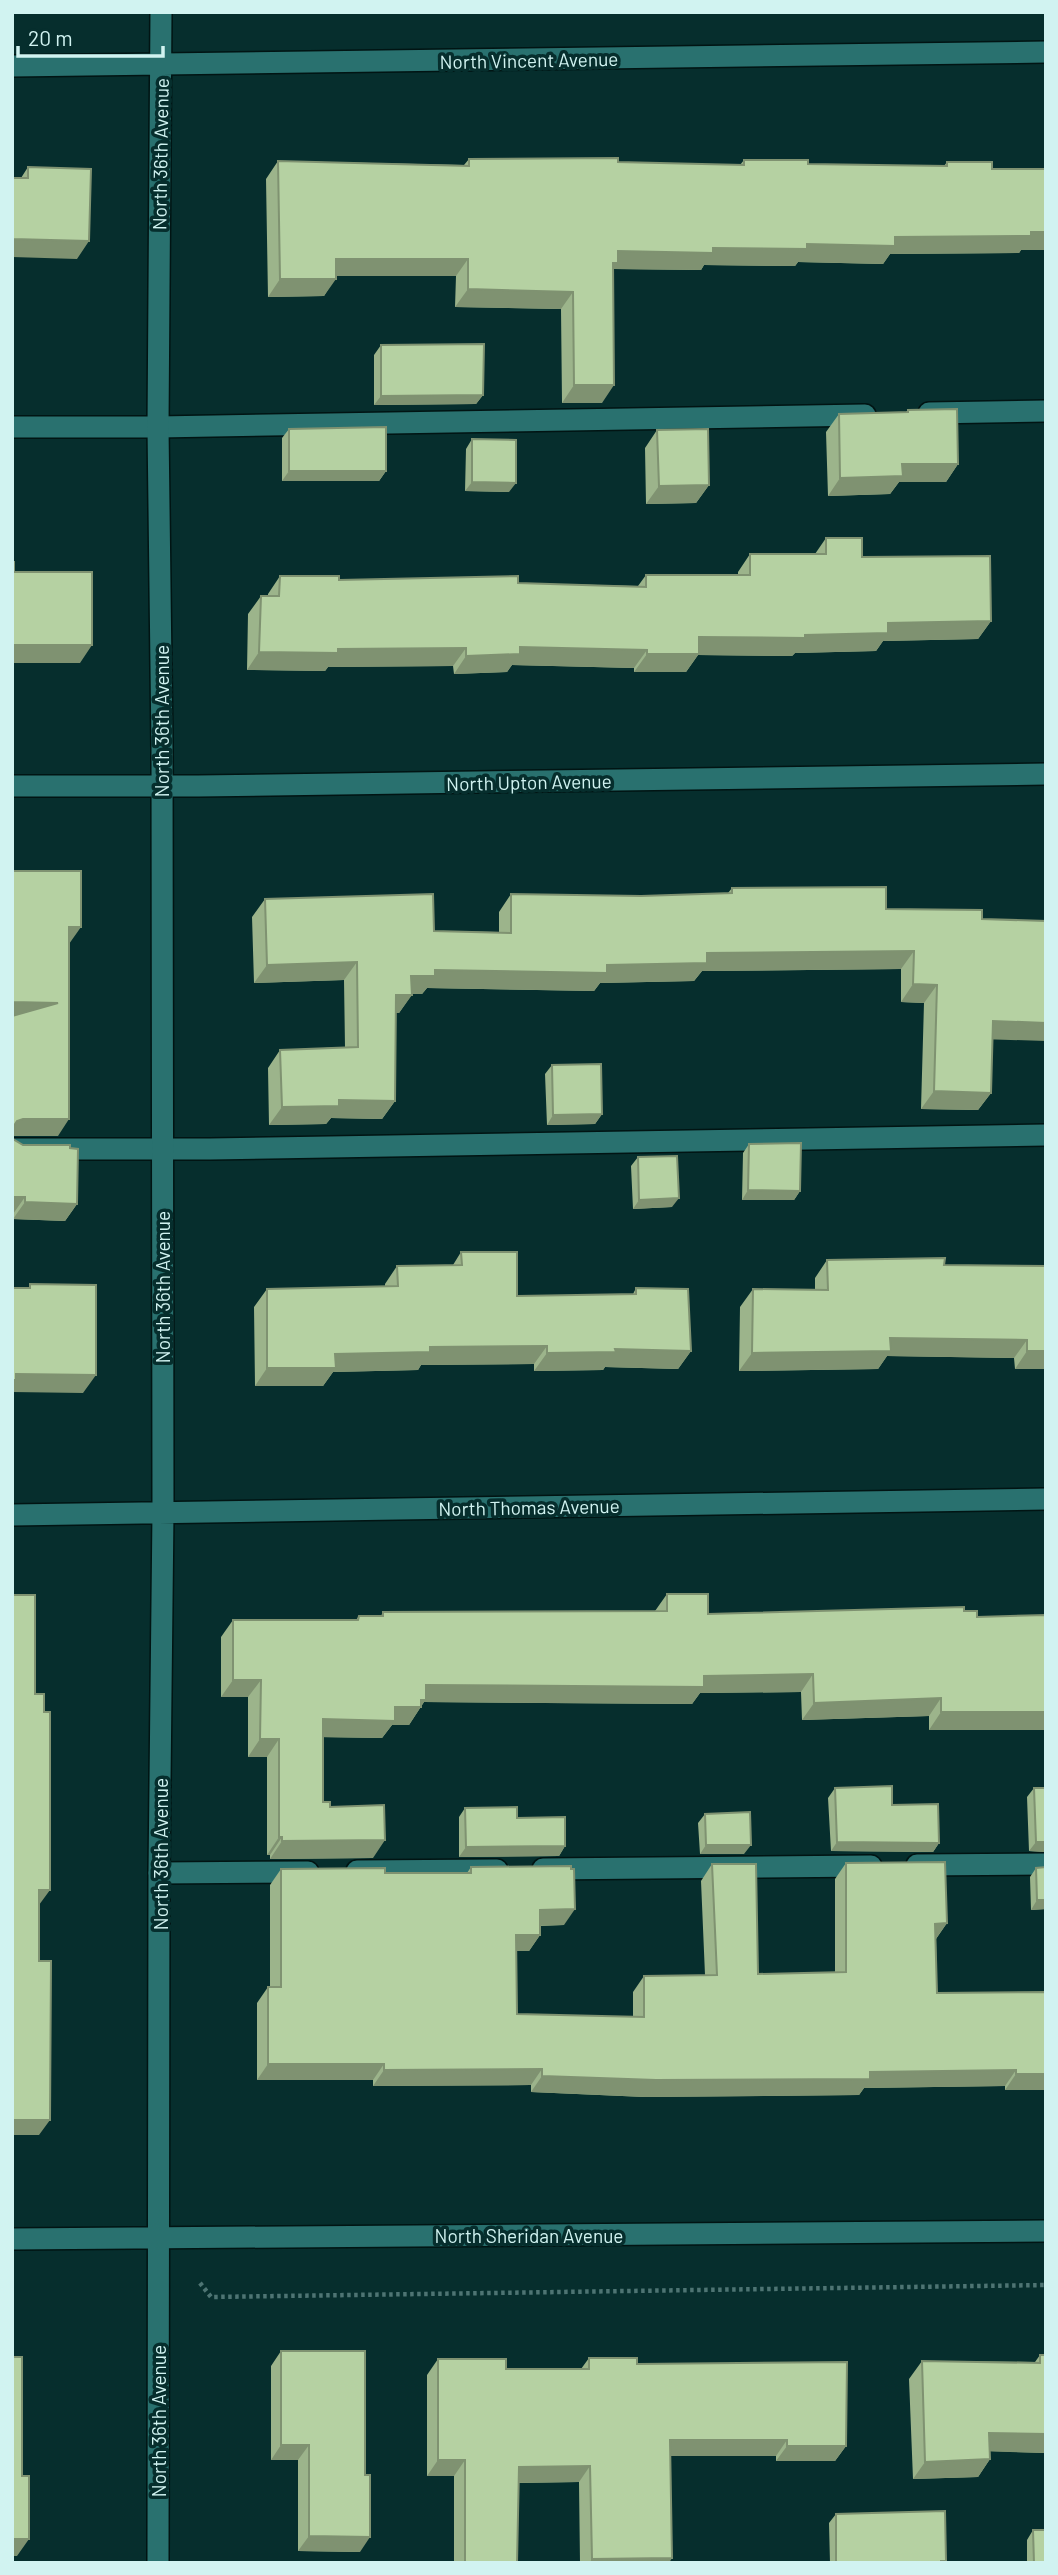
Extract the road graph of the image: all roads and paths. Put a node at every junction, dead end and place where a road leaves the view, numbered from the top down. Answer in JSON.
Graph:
{"nodes":[{"id":1,"x":161,"y":12,"type":"edge"},
{"id":2,"x":1046,"y":52,"type":"edge"},
{"id":3,"x":12,"y":66,"type":"edge"},
{"id":4,"x":161,"y":66,"type":"junction"},
{"id":5,"x":1046,"y":411,"type":"edge"},
{"id":6,"x":879,"y":414,"type":"edge"},
{"id":7,"x":907,"y":414,"type":"edge"},
{"id":8,"x":12,"y":427,"type":"edge"},
{"id":9,"x":158,"y":427,"type":"junction"},
{"id":10,"x":1046,"y":774,"type":"edge"},
{"id":11,"x":12,"y":786,"type":"edge"},
{"id":12,"x":162,"y":786,"type":"junction"},
{"id":13,"x":1046,"y":1135,"type":"edge"},
{"id":14,"x":12,"y":1149,"type":"edge"},
{"id":15,"x":162,"y":1149,"type":"junction"},
{"id":16,"x":1046,"y":1499,"type":"edge"},
{"id":17,"x":163,"y":1512,"type":"junction"},
{"id":18,"x":12,"y":1515,"type":"edge"},
{"id":19,"x":1046,"y":1864,"type":"edge"},
{"id":20,"x":159,"y":1874,"type":"junction"},
{"id":21,"x":1046,"y":2231,"type":"edge"},
{"id":22,"x":159,"y":2238,"type":"junction"},
{"id":23,"x":12,"y":2239,"type":"edge"},
{"id":24,"x":200,"y":2283,"type":"dead end"},
{"id":25,"x":1046,"y":2285,"type":"edge"},
{"id":26,"x":159,"y":2563,"type":"edge"}],
"edges":[{"from":1,"to":4,"type":"street","name":"North 36th Avenue"},
{"from":2,"to":4,"type":"street","name":"North Vincent Avenue"},
{"from":3,"to":4,"type":"street","name":"North Vincent Avenue"},
{"from":4,"to":9,"type":"street","name":"North 36th Avenue"},
{"from":5,"to":7,"type":"street"},
{"from":6,"to":9,"type":"street"},
{"from":8,"to":9,"type":"street"},
{"from":9,"to":12,"type":"street","name":"North 36th Avenue"},
{"from":10,"to":12,"type":"street","name":"North Upton Avenue"},
{"from":11,"to":12,"type":"street","name":"North Upton Avenue"},
{"from":12,"to":15,"type":"street","name":"North 36th Avenue"},
{"from":13,"to":15,"type":"street"},
{"from":14,"to":15,"type":"street"},
{"from":15,"to":17,"type":"street","name":"North 36th Avenue"},
{"from":16,"to":17,"type":"street","name":"North Thomas Avenue"},
{"from":17,"to":18,"type":"street","name":"North Thomas Avenue"},
{"from":17,"to":20,"type":"street","name":"North 36th Avenue"},
{"from":19,"to":20,"type":"street"},
{"from":20,"to":22,"type":"street","name":"North 36th Avenue"},
{"from":21,"to":22,"type":"street","name":"North Sheridan Avenue"},
{"from":22,"to":23,"type":"street","name":"North Sheridan Avenue"},
{"from":22,"to":26,"type":"street","name":"North 36th Avenue"},
{"from":24,"to":25,"type":"path"}]}
